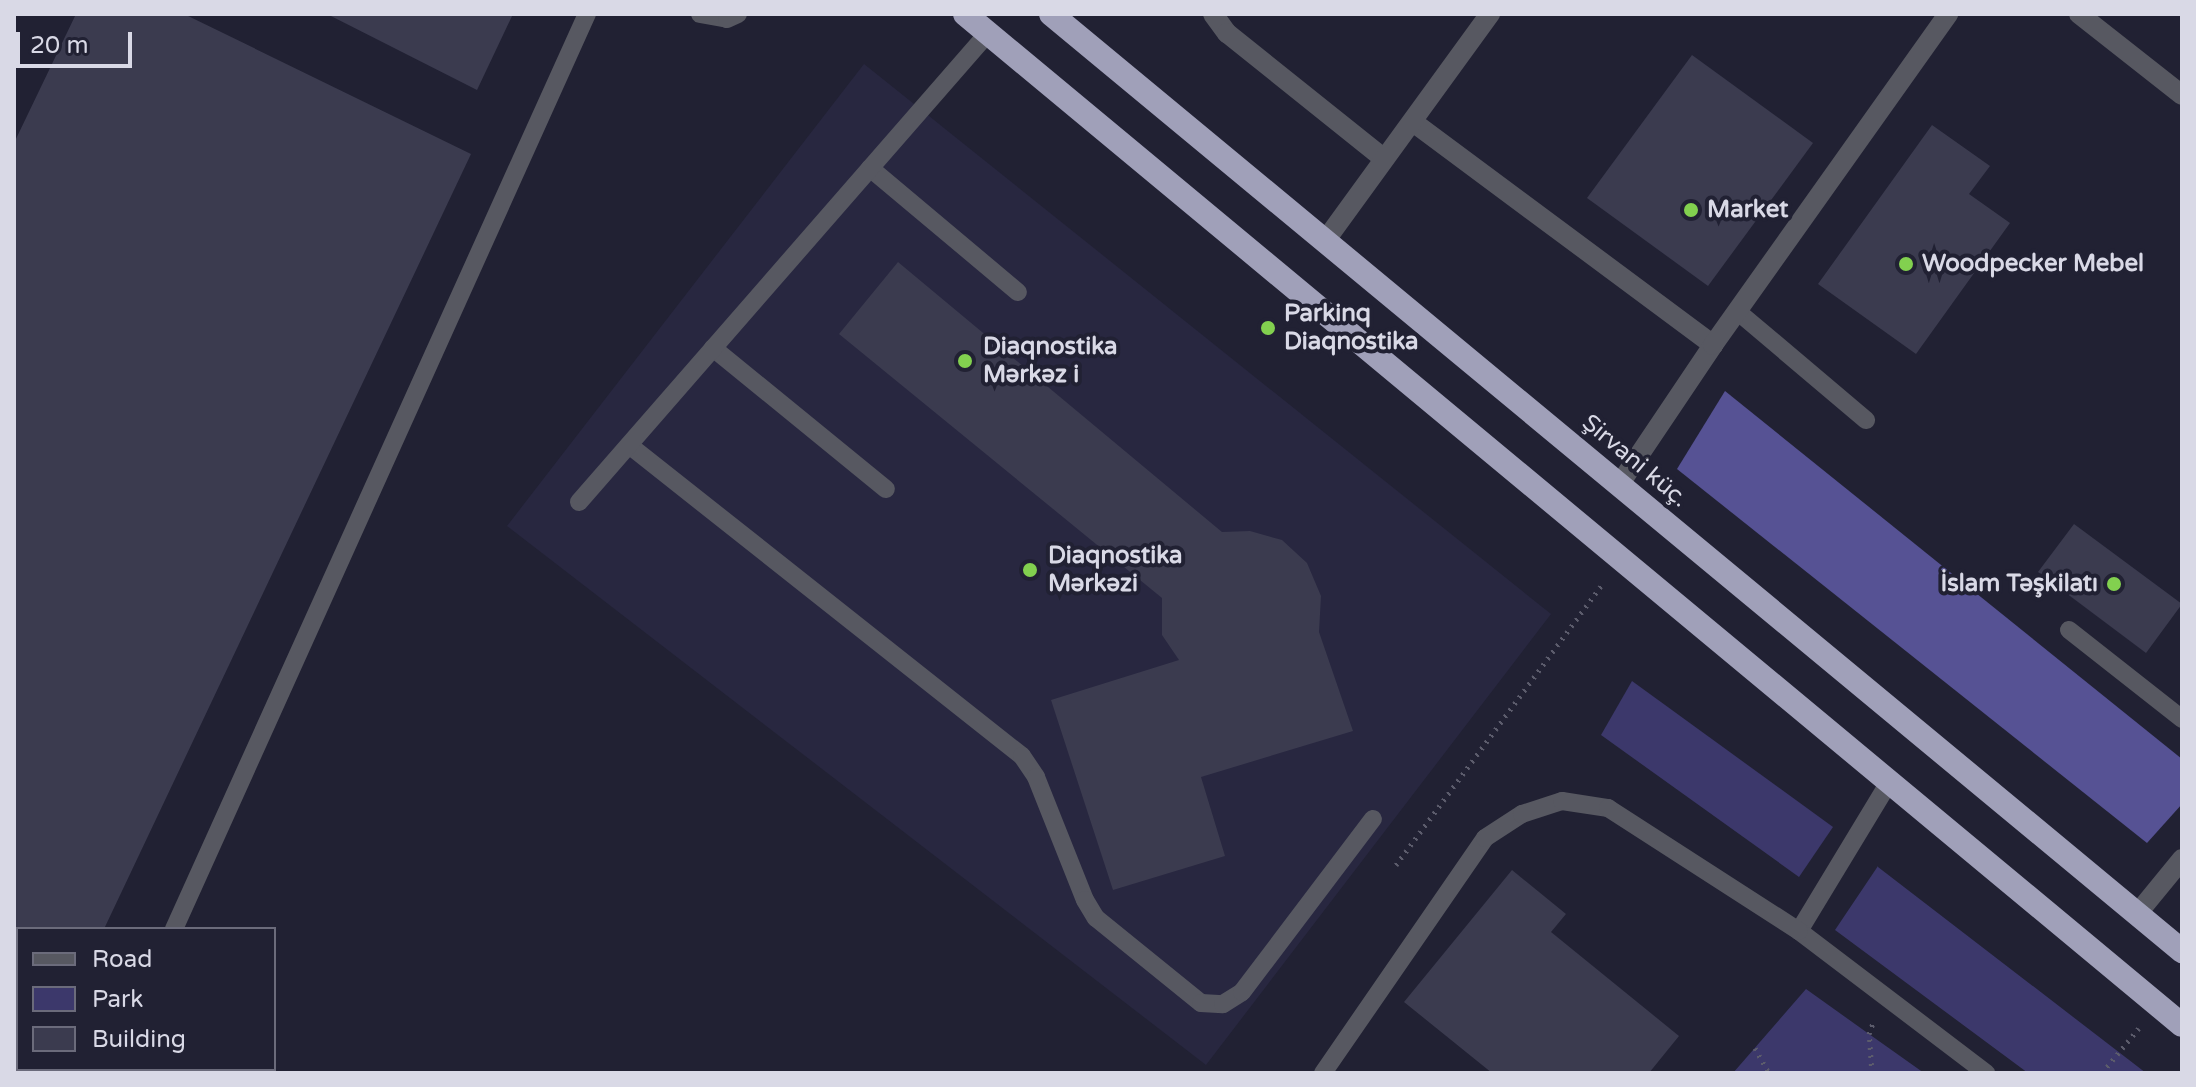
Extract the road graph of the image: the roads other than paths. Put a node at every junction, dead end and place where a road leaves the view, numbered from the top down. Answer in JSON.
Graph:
{"nodes":[{"id":1,"x":587,"y":14,"type":"edge"},
{"id":2,"x":700,"y":14,"type":"edge"},
{"id":3,"x":738,"y":14,"type":"edge"},
{"id":4,"x":965,"y":14,"type":"edge"},
{"id":5,"x":1051,"y":14,"type":"edge"},
{"id":6,"x":1213,"y":14,"type":"edge"},
{"id":7,"x":1490,"y":14,"type":"edge"},
{"id":8,"x":1948,"y":14,"type":"edge"},
{"id":9,"x":2083,"y":15,"type":"edge"},
{"id":10,"x":988,"y":33,"type":"junction"},
{"id":11,"x":2182,"y":95,"type":"edge"},
{"id":12,"x":1413,"y":122,"type":"junction"},
{"id":13,"x":1384,"y":159,"type":"junction"},
{"id":14,"x":870,"y":168,"type":"junction"},
{"id":15,"x":1325,"y":241,"type":"junction"},
{"id":16,"x":1018,"y":292,"type":"dead end"},
{"id":17,"x":1737,"y":311,"type":"junction"},
{"id":18,"x":1713,"y":345,"type":"junction"},
{"id":19,"x":713,"y":348,"type":"junction"},
{"id":20,"x":1866,"y":420,"type":"dead end"},
{"id":21,"x":629,"y":445,"type":"junction"},
{"id":22,"x":1619,"y":485,"type":"junction"},
{"id":23,"x":886,"y":489,"type":"dead end"},
{"id":24,"x":579,"y":502,"type":"dead end"},
{"id":25,"x":2069,"y":630,"type":"dead end"},
{"id":26,"x":2182,"y":719,"type":"edge"},
{"id":27,"x":1888,"y":784,"type":"junction"},
{"id":28,"x":1373,"y":819,"type":"dead end"},
{"id":29,"x":2182,"y":859,"type":"edge"},
{"id":30,"x":2137,"y":914,"type":"junction"},
{"id":31,"x":175,"y":927,"type":"edge"},
{"id":32,"x":1799,"y":931,"type":"junction"},
{"id":33,"x":2182,"y":951,"type":"edge"},
{"id":34,"x":2182,"y":1025,"type":"edge"},
{"id":35,"x":1323,"y":1073,"type":"edge"},
{"id":36,"x":1986,"y":1073,"type":"edge"}],
"edges":[{"from":1,"to":31,"type":"lane"},
{"from":2,"to":3,"type":"lane"},
{"from":4,"to":10,"type":"highway"},
{"from":5,"to":15,"type":"highway","name":"Şirvani küç."},
{"from":6,"to":13,"type":"street"},
{"from":7,"to":12,"type":"street"},
{"from":8,"to":17,"type":"street"},
{"from":9,"to":11,"type":"street"},
{"from":10,"to":14,"type":"lane"},
{"from":10,"to":27,"type":"highway"},
{"from":12,"to":13,"type":"street"},
{"from":12,"to":18,"type":"street"},
{"from":13,"to":15,"type":"street"},
{"from":14,"to":16,"type":"lane"},
{"from":14,"to":19,"type":"lane"},
{"from":15,"to":22,"type":"highway","name":"Şirvani küç."},
{"from":17,"to":18,"type":"street"},
{"from":17,"to":20,"type":"lane"},
{"from":18,"to":22,"type":"street"},
{"from":19,"to":21,"type":"lane"},
{"from":19,"to":23,"type":"lane"},
{"from":21,"to":24,"type":"lane"},
{"from":21,"to":28,"type":"lane"},
{"from":22,"to":30,"type":"highway","name":"Şirvani küç."},
{"from":25,"to":26,"type":"lane"},
{"from":27,"to":32,"type":"lane"},
{"from":27,"to":34,"type":"highway"},
{"from":29,"to":30,"type":"street"},
{"from":30,"to":33,"type":"highway","name":"Şirvani küç."},
{"from":32,"to":35,"type":"lane"},
{"from":32,"to":36,"type":"lane"}]}
